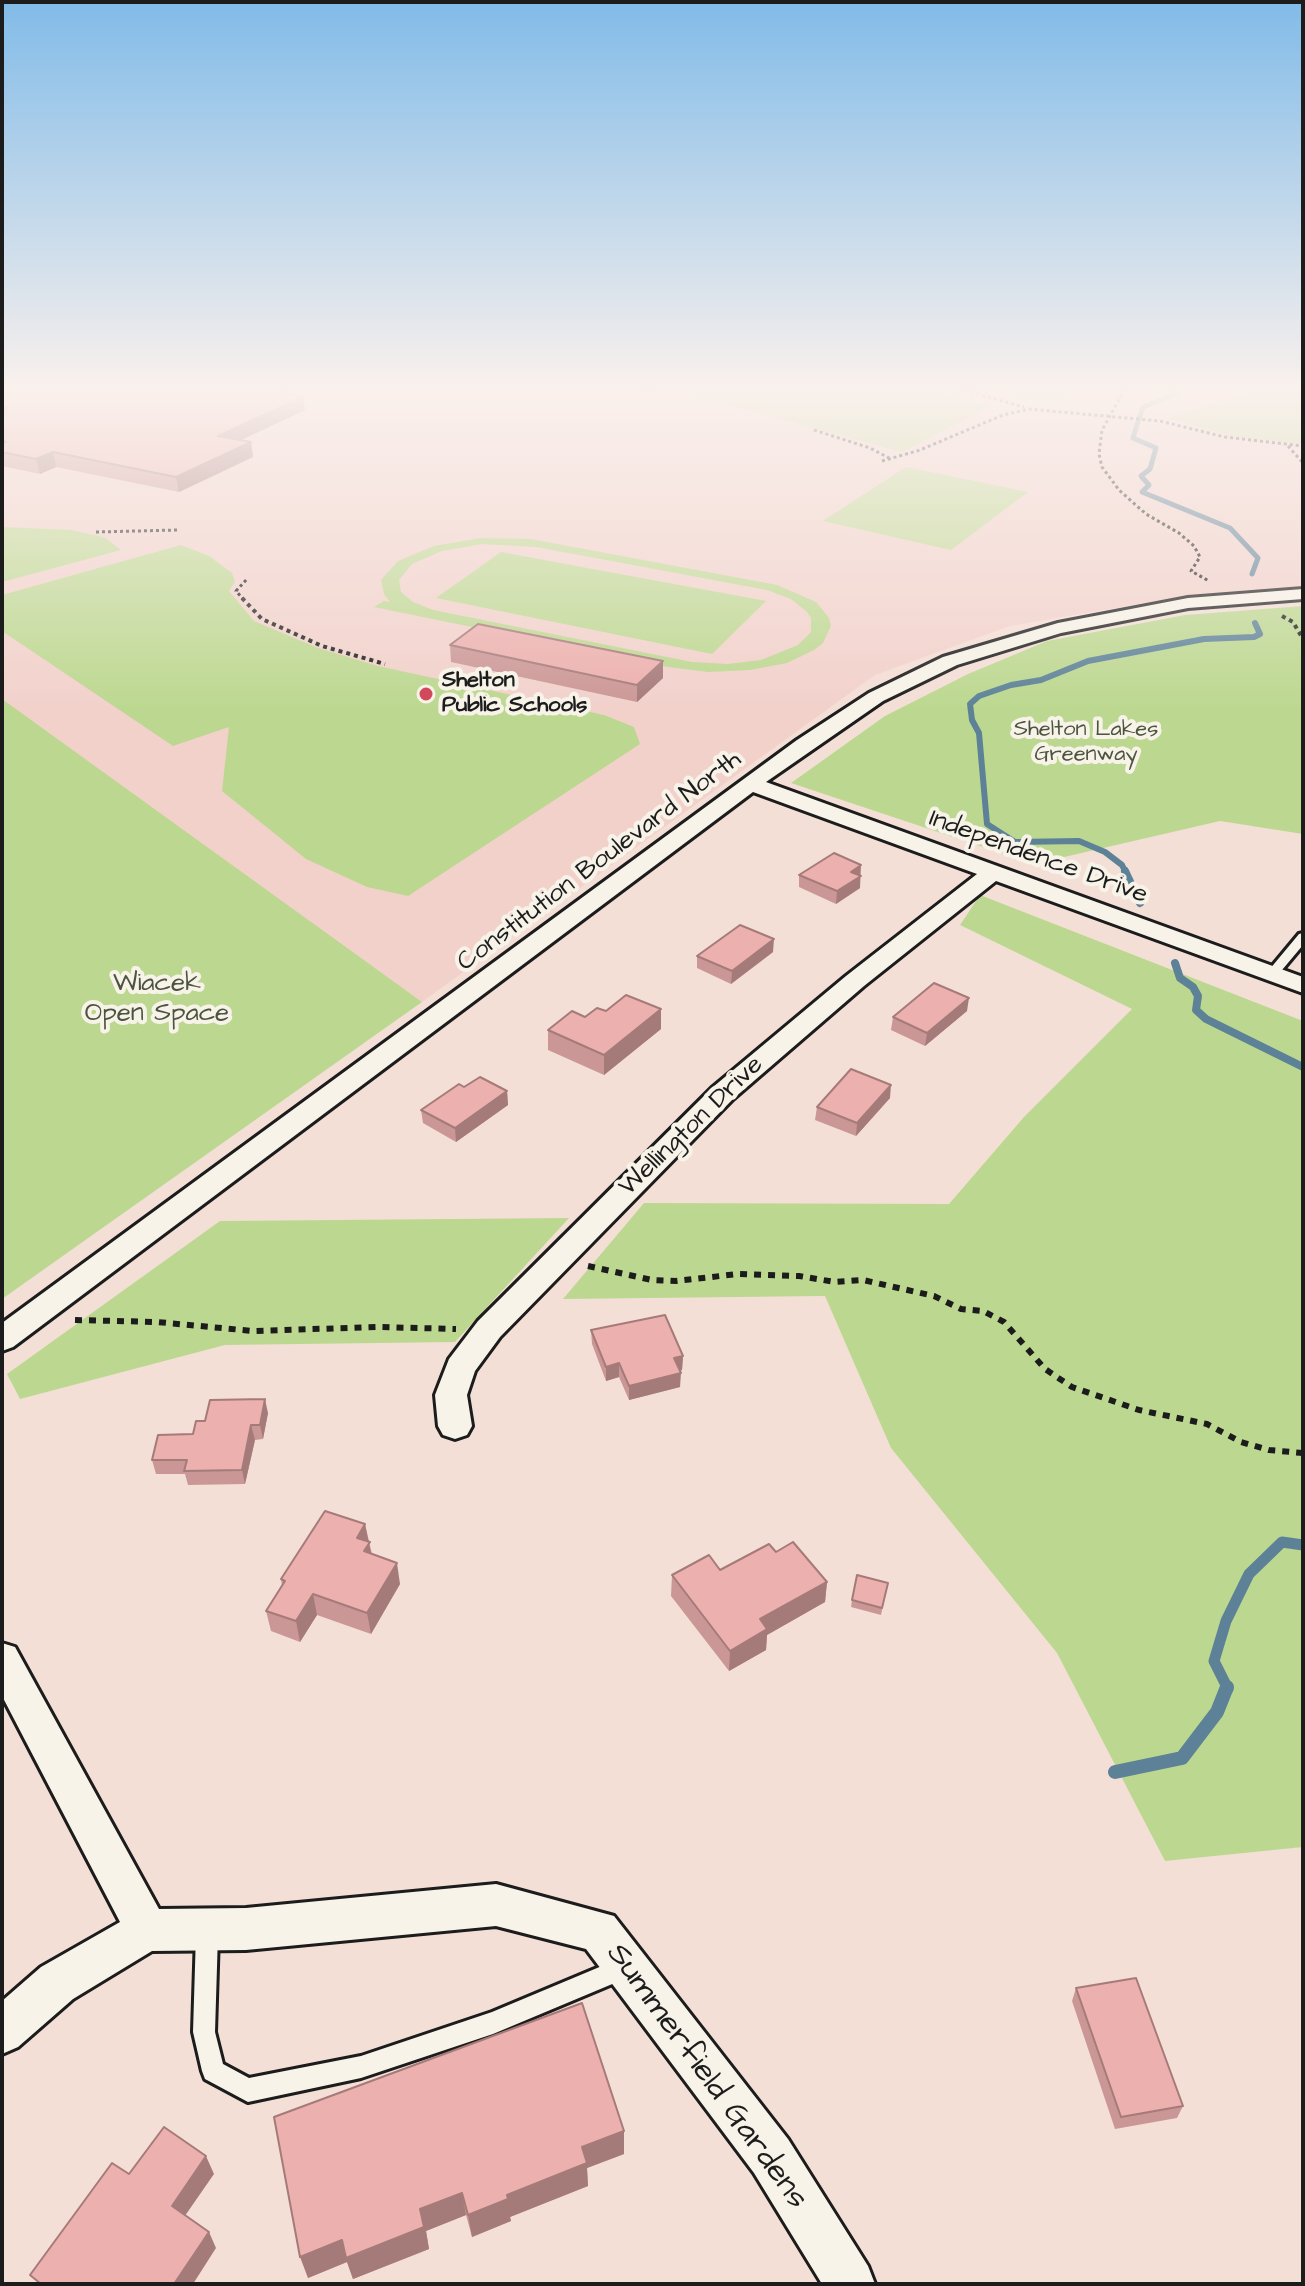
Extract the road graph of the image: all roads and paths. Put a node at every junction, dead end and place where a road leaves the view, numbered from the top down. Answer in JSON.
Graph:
{"nodes":[{"id":1,"x":1127,"y":496,"type":"edge"},
{"id":2,"x":177,"y":530,"type":"dead end"},
{"id":3,"x":96,"y":532,"type":"dead end"},
{"id":4,"x":247,"y":579,"type":"dead end"},
{"id":5,"x":1214,"y":582,"type":"dead end"},
{"id":6,"x":1303,"y":594,"type":"edge"},
{"id":7,"x":1291,"y":621,"type":"dead end"},
{"id":8,"x":1303,"y":639,"type":"edge"},
{"id":9,"x":385,"y":664,"type":"dead end"},
{"id":10,"x":752,"y":784,"type":"junction"},
{"id":11,"x":994,"y":872,"type":"junction"},
{"id":12,"x":1303,"y":937,"type":"edge"},
{"id":13,"x":1273,"y":973,"type":"junction"},
{"id":14,"x":1303,"y":986,"type":"edge"},
{"id":15,"x":556,"y":1259,"type":"junction"},
{"id":16,"x":28,"y":1319,"type":"junction"},
{"id":17,"x":489,"y":1329,"type":"junction"},
{"id":18,"x":2,"y":1339,"type":"edge"},
{"id":19,"x":455,"y":1426,"type":"dead end"},
{"id":20,"x":1303,"y":1453,"type":"edge"},
{"id":21,"x":2,"y":1659,"type":"edge"},
{"id":22,"x":147,"y":1930,"type":"junction"},
{"id":23,"x":207,"y":1930,"type":"junction"},
{"id":24,"x":626,"y":1967,"type":"junction"},
{"id":25,"x":2,"y":2031,"type":"edge"},
{"id":26,"x":850,"y":2284,"type":"edge"}],
"edges":[{"from":1,"to":5,"type":"path"},
{"from":2,"to":3,"type":"path"},
{"from":4,"to":9,"type":"path"},
{"from":6,"to":10,"type":"street","name":"Constitution Boulevard North"},
{"from":7,"to":8,"type":"path"},
{"from":10,"to":11,"type":"street","name":"Independence Drive"},
{"from":10,"to":16,"type":"street","name":"Constitution Boulevard North"},
{"from":11,"to":13,"type":"street","name":"Independence Drive"},
{"from":11,"to":15,"type":"street","name":"Wellington Drive"},
{"from":12,"to":13,"type":"lane"},
{"from":13,"to":14,"type":"street","name":"Independence Drive"},
{"from":15,"to":17,"type":"street","name":"Wellington Drive"},
{"from":15,"to":20,"type":"path"},
{"from":16,"to":17,"type":"path"},
{"from":16,"to":18,"type":"street","name":"Constitution Boulevard North"},
{"from":17,"to":19,"type":"street","name":"Wellington Drive"},
{"from":21,"to":22,"type":"street"},
{"from":22,"to":23,"type":"street","name":"Summerfield Gardens"},
{"from":22,"to":25,"type":"street"},
{"from":23,"to":24,"type":"street","name":"Summerfield Gardens"},
{"from":23,"to":24,"type":"lane"},
{"from":24,"to":26,"type":"street","name":"Summerfield Gardens"}]}
